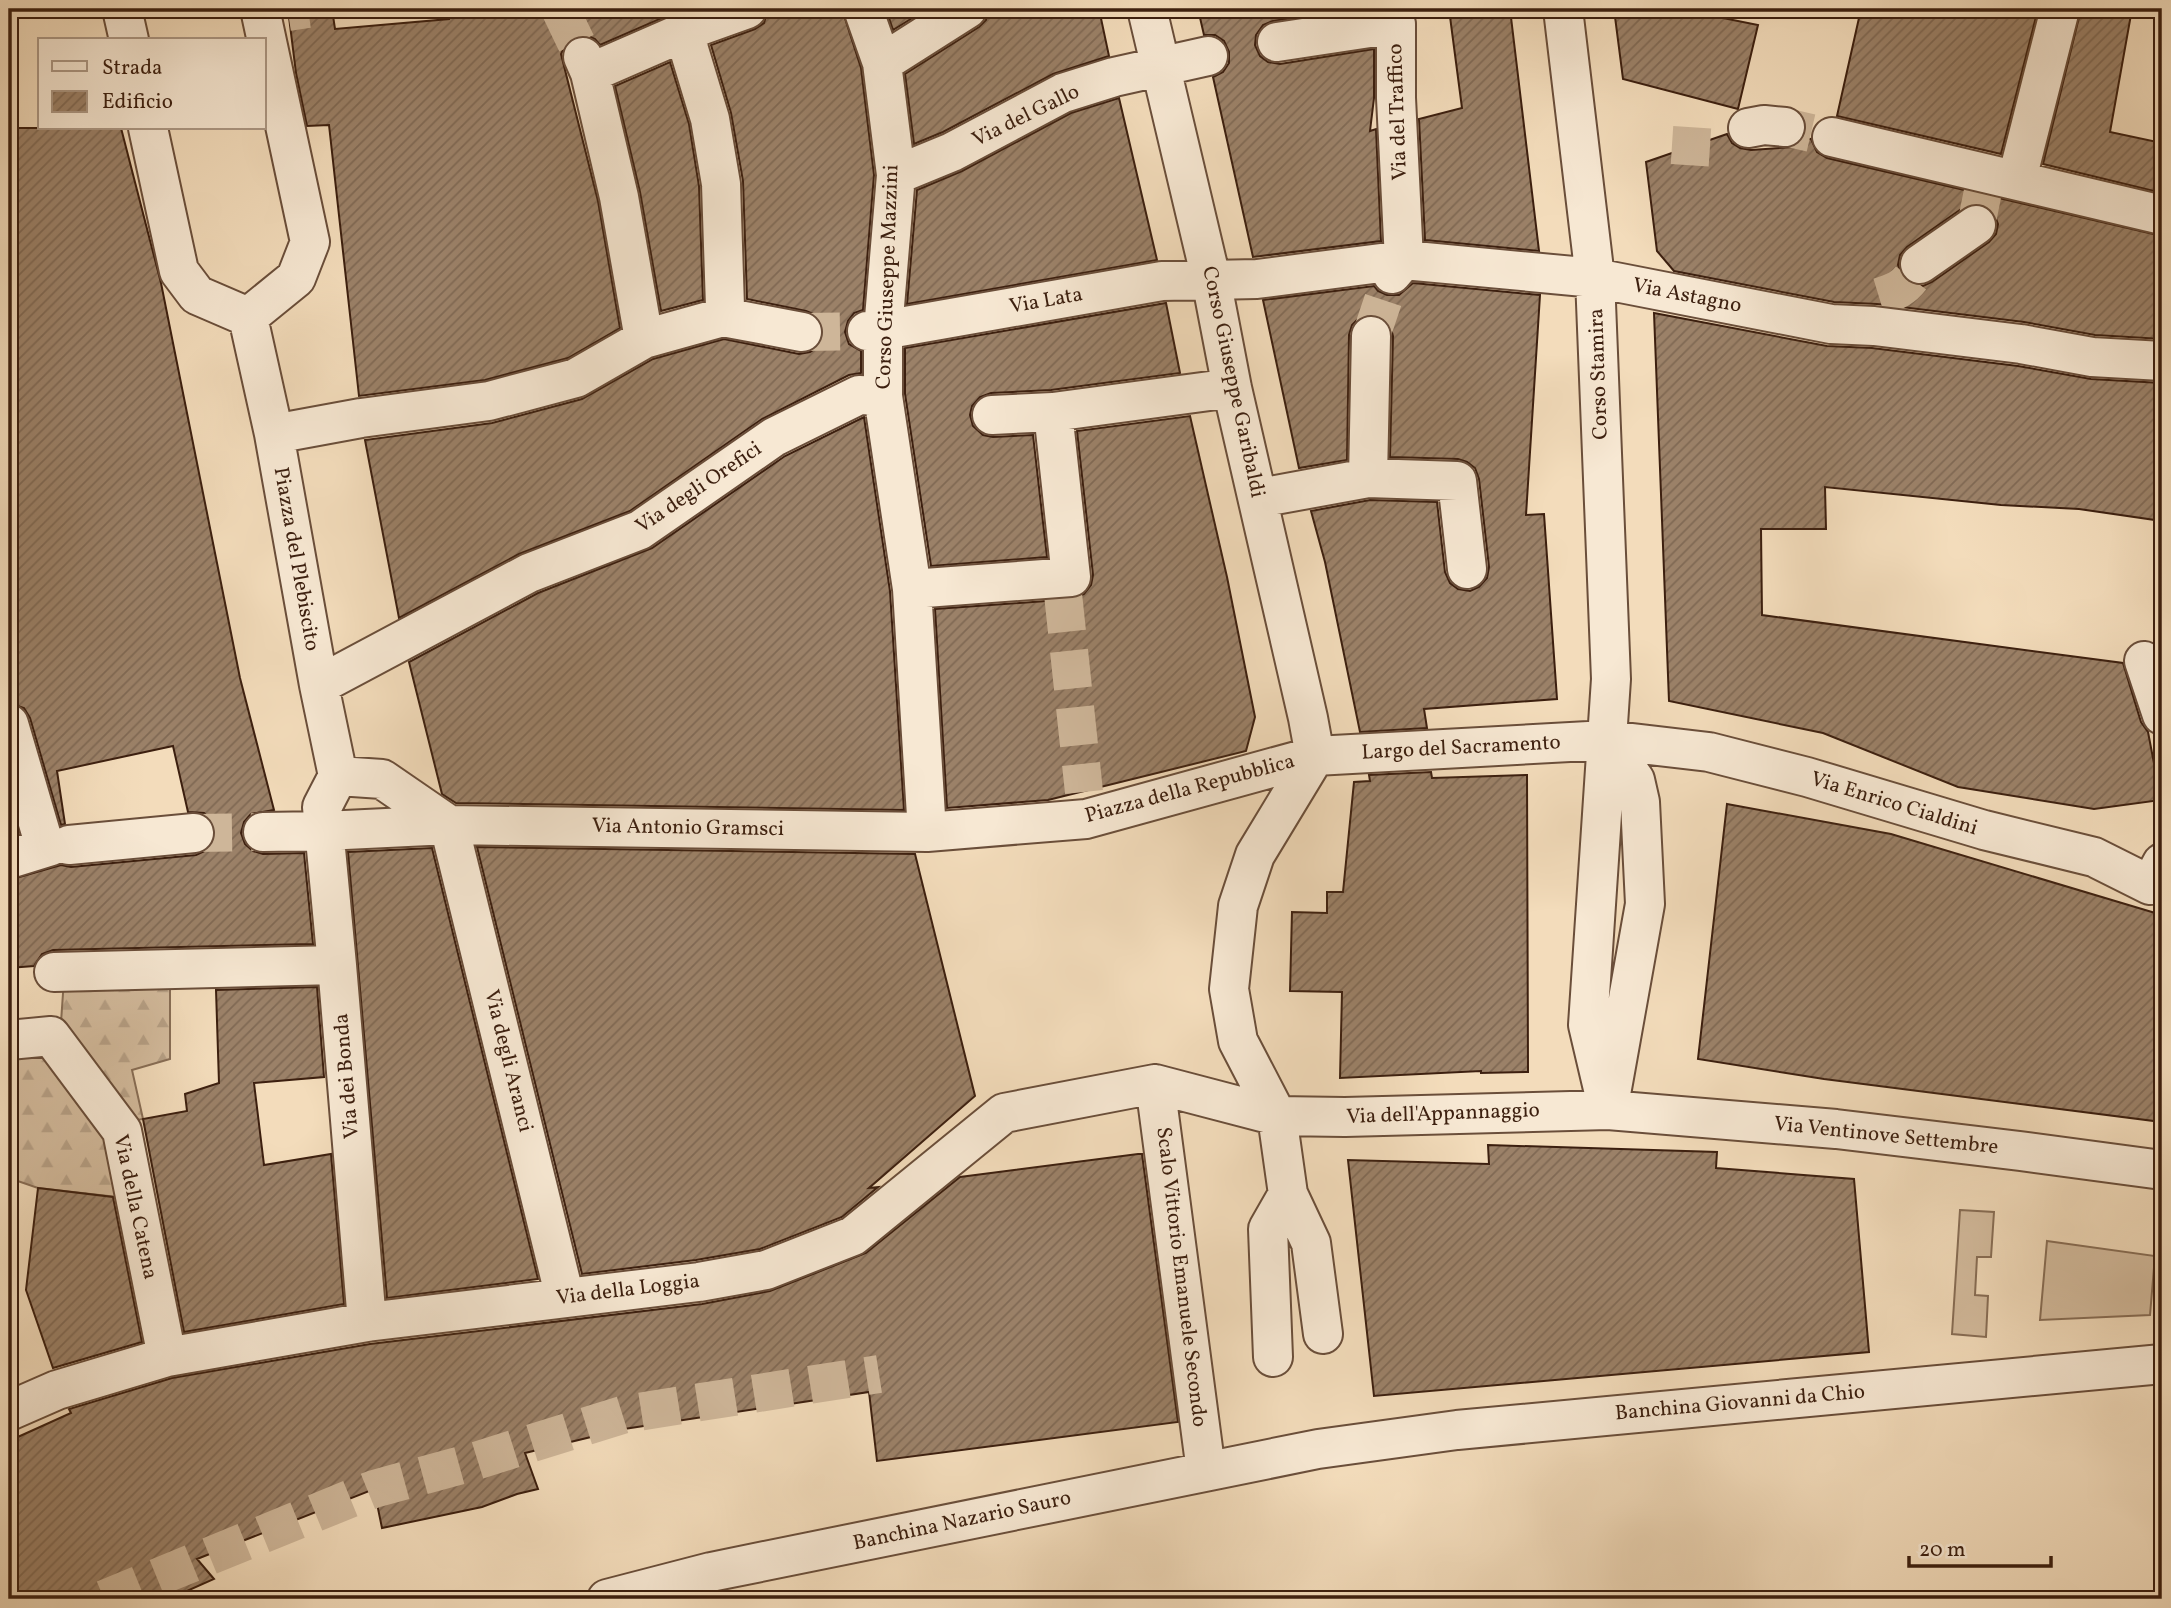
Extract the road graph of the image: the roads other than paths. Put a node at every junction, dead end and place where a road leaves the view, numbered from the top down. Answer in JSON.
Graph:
{"nodes":[{"id":1,"x":122,"y":9,"type":"edge"},
{"id":2,"x":747,"y":9,"type":"edge"},
{"id":3,"x":863,"y":9,"type":"edge"},
{"id":4,"x":967,"y":9,"type":"edge"},
{"id":5,"x":1147,"y":9,"type":"edge"},
{"id":6,"x":1563,"y":9,"type":"edge"},
{"id":7,"x":2060,"y":9,"type":"edge"},
{"id":8,"x":270,"y":12,"type":"edge"},
{"id":9,"x":691,"y":29,"type":"junction"},
{"id":10,"x":129,"y":38,"type":"edge"},
{"id":11,"x":1277,"y":42,"type":"dead end"},
{"id":12,"x":1208,"y":56,"type":"dead end"},
{"id":13,"x":882,"y":63,"type":"junction"},
{"id":14,"x":1160,"y":66,"type":"junction"},
{"id":15,"x":1785,"y":127,"type":"tunnel mouth"},
{"id":16,"x":1748,"y":128,"type":"tunnel mouth"},
{"id":17,"x":148,"y":130,"type":"edge"},
{"id":18,"x":1832,"y":136,"type":"tunnel mouth"},
{"id":19,"x":896,"y":175,"type":"junction"},
{"id":20,"x":1996,"y":178,"type":"junction"},
{"id":21,"x":2162,"y":215,"type":"edge"},
{"id":22,"x":1976,"y":225,"type":"tunnel mouth"},
{"id":23,"x":1920,"y":264,"type":"tunnel mouth"},
{"id":24,"x":1398,"y":267,"type":"junction"},
{"id":25,"x":1595,"y":278,"type":"junction"},
{"id":26,"x":1211,"y":279,"type":"junction"},
{"id":27,"x":248,"y":317,"type":"junction"},
{"id":28,"x":723,"y":317,"type":"junction"},
{"id":29,"x":875,"y":330,"type":"junction"},
{"id":30,"x":802,"y":332,"type":"tunnel mouth"},
{"id":31,"x":1371,"y":336,"type":"tunnel mouth"},
{"id":32,"x":644,"y":339,"type":"junction"},
{"id":33,"x":2162,"y":361,"type":"edge"},
{"id":34,"x":1232,"y":388,"type":"junction"},
{"id":35,"x":883,"y":396,"type":"junction"},
{"id":36,"x":1053,"y":412,"type":"junction"},
{"id":37,"x":992,"y":415,"type":"dead end"},
{"id":38,"x":274,"y":433,"type":"junction"},
{"id":39,"x":1368,"y":478,"type":"junction"},
{"id":40,"x":1259,"y":498,"type":"junction"},
{"id":41,"x":1467,"y":569,"type":"dead end"},
{"id":42,"x":912,"y":589,"type":"junction"},
{"id":43,"x":402,"y":642,"type":"joint"},
{"id":44,"x":2144,"y":661,"type":"dead end"},
{"id":45,"x":319,"y":685,"type":"junction"},
{"id":46,"x":2162,"y":715,"type":"edge"},
{"id":47,"x":9,"y":724,"type":"edge"},
{"id":48,"x":1608,"y":740,"type":"junction"},
{"id":49,"x":1315,"y":756,"type":"junction"},
{"id":50,"x":338,"y":776,"type":"junction"},
{"id":51,"x":449,"y":825,"type":"junction"},
{"id":52,"x":324,"y":831,"type":"junction"},
{"id":53,"x":263,"y":832,"type":"tunnel mouth"},
{"id":54,"x":927,"y":832,"type":"junction"},
{"id":55,"x":194,"y":833,"type":"tunnel mouth"},
{"id":56,"x":55,"y":846,"type":"junction"},
{"id":57,"x":9,"y":859,"type":"edge"},
{"id":58,"x":2162,"y":863,"type":"edge"},
{"id":59,"x":337,"y":965,"type":"junction"},
{"id":60,"x":54,"y":972,"type":"dead end"},
{"id":61,"x":9,"y":1040,"type":"edge"},
{"id":62,"x":1155,"y":1084,"type":"junction"},
{"id":63,"x":1608,"y":1110,"type":"junction"},
{"id":64,"x":1277,"y":1116,"type":"junction"},
{"id":65,"x":2162,"y":1170,"type":"edge"},
{"id":66,"x":1288,"y":1194,"type":"junction"},
{"id":67,"x":565,"y":1298,"type":"junction"},
{"id":68,"x":367,"y":1322,"type":"junction"},
{"id":69,"x":1324,"y":1334,"type":"dead end"},
{"id":70,"x":167,"y":1357,"type":"junction"},
{"id":71,"x":1273,"y":1357,"type":"dead end"},
{"id":72,"x":2162,"y":1364,"type":"edge"},
{"id":73,"x":9,"y":1411,"type":"edge"},
{"id":74,"x":1318,"y":1449,"type":"joint"},
{"id":75,"x":1206,"y":1471,"type":"junction"},
{"id":76,"x":607,"y":1599,"type":"edge"}],
"edges":[{"from":1,"to":10,"type":"street"},
{"from":2,"to":9,"type":"street"},
{"from":3,"to":13,"type":"street","name":"Corso Giuseppe Mazzini"},
{"from":4,"to":13,"type":"street"},
{"from":5,"to":14,"type":"street","name":"Corso Giuseppe Garibaldi"},
{"from":6,"to":25,"type":"street","name":"Corso Stamira"},
{"from":7,"to":20,"type":"street"},
{"from":8,"to":27,"type":"street"},
{"from":9,"to":28,"type":"street"},
{"from":9,"to":32,"type":"street"},
{"from":11,"to":24,"type":"street","name":"Via del Traffico"},
{"from":12,"to":14,"type":"street"},
{"from":13,"to":19,"type":"street","name":"Corso Giuseppe Mazzini"},
{"from":14,"to":19,"type":"street","name":"Via del Gallo"},
{"from":14,"to":26,"type":"street","name":"Corso Giuseppe Garibaldi"},
{"from":15,"to":16,"type":"street"},
{"from":17,"to":27,"type":"street"},
{"from":18,"to":20,"type":"street"},
{"from":19,"to":29,"type":"street","name":"Corso Giuseppe Mazzini"},
{"from":20,"to":21,"type":"street"},
{"from":22,"to":23,"type":"street"},
{"from":24,"to":25,"type":"street","name":"Via Astagno"},
{"from":24,"to":26,"type":"street","name":"Via Astagno"},
{"from":25,"to":33,"type":"street","name":"Via Astagno"},
{"from":25,"to":48,"type":"street","name":"Corso Stamira"},
{"from":26,"to":29,"type":"street","name":"Via Lata"},
{"from":26,"to":34,"type":"street","name":"Corso Giuseppe Garibaldi"},
{"from":27,"to":38,"type":"street","name":"Piazza del Plebiscito"},
{"from":28,"to":30,"type":"street"},
{"from":28,"to":32,"type":"street"},
{"from":29,"to":35,"type":"street","name":"Corso Giuseppe Mazzini"},
{"from":31,"to":39,"type":"street"},
{"from":32,"to":38,"type":"street"},
{"from":34,"to":36,"type":"street"},
{"from":34,"to":40,"type":"street","name":"Corso Giuseppe Garibaldi"},
{"from":35,"to":42,"type":"street","name":"Corso Giuseppe Mazzini"},
{"from":35,"to":43,"type":"street","name":"Via degli Orefici"},
{"from":36,"to":37,"type":"street"},
{"from":36,"to":42,"type":"street"},
{"from":38,"to":45,"type":"street","name":"Piazza del Plebiscito"},
{"from":39,"to":40,"type":"street"},
{"from":39,"to":41,"type":"street"},
{"from":40,"to":49,"type":"street","name":"Corso Giuseppe Garibaldi"},
{"from":42,"to":54,"type":"street","name":"Corso Giuseppe Mazzini"},
{"from":43,"to":45,"type":"street","name":"Piazza del Plebiscito"},
{"from":44,"to":46,"type":"street"},
{"from":45,"to":50,"type":"street","name":"Piazza del Plebiscito"},
{"from":47,"to":56,"type":"street"},
{"from":48,"to":49,"type":"street","name":"Largo del Sacramento"},
{"from":48,"to":58,"type":"street","name":"Via Enrico Cialdini"},
{"from":48,"to":63,"type":"street"},
{"from":49,"to":54,"type":"street","name":"Piazza della Repubblica"},
{"from":49,"to":64,"type":"street","name":"Piazza della Repubblica"},
{"from":50,"to":51,"type":"street"},
{"from":50,"to":52,"type":"street"},
{"from":51,"to":52,"type":"street"},
{"from":51,"to":54,"type":"street","name":"Via Antonio Gramsci"},
{"from":51,"to":67,"type":"street","name":"Via degli Aranci"},
{"from":52,"to":53,"type":"street"},
{"from":52,"to":59,"type":"street","name":"Via dei Bonda"},
{"from":55,"to":56,"type":"street"},
{"from":56,"to":57,"type":"street"},
{"from":59,"to":60,"type":"street"},
{"from":59,"to":68,"type":"street","name":"Via dei Bonda"},
{"from":61,"to":70,"type":"street","name":"Via della Catena"},
{"from":62,"to":64,"type":"street"},
{"from":62,"to":67,"type":"street","name":"Via della Loggia"},
{"from":62,"to":75,"type":"street","name":"Scalo Vittorio Emanuele Secondo"},
{"from":63,"to":64,"type":"street","name":"Via dell'Appannaggio"},
{"from":63,"to":65,"type":"street","name":"Via Ventinove Settembre"},
{"from":64,"to":66,"type":"street"},
{"from":66,"to":69,"type":"street"},
{"from":66,"to":71,"type":"street"},
{"from":67,"to":68,"type":"street","name":"Via della Loggia"},
{"from":68,"to":70,"type":"street","name":"Via della Loggia"},
{"from":70,"to":73,"type":"street","name":"Via della Loggia"},
{"from":72,"to":74,"type":"street","name":"Banchina Giovanni da Chio"},
{"from":74,"to":75,"type":"street","name":"Banchina Nazario Sauro"},
{"from":75,"to":76,"type":"street","name":"Banchina Nazario Sauro"}]}
